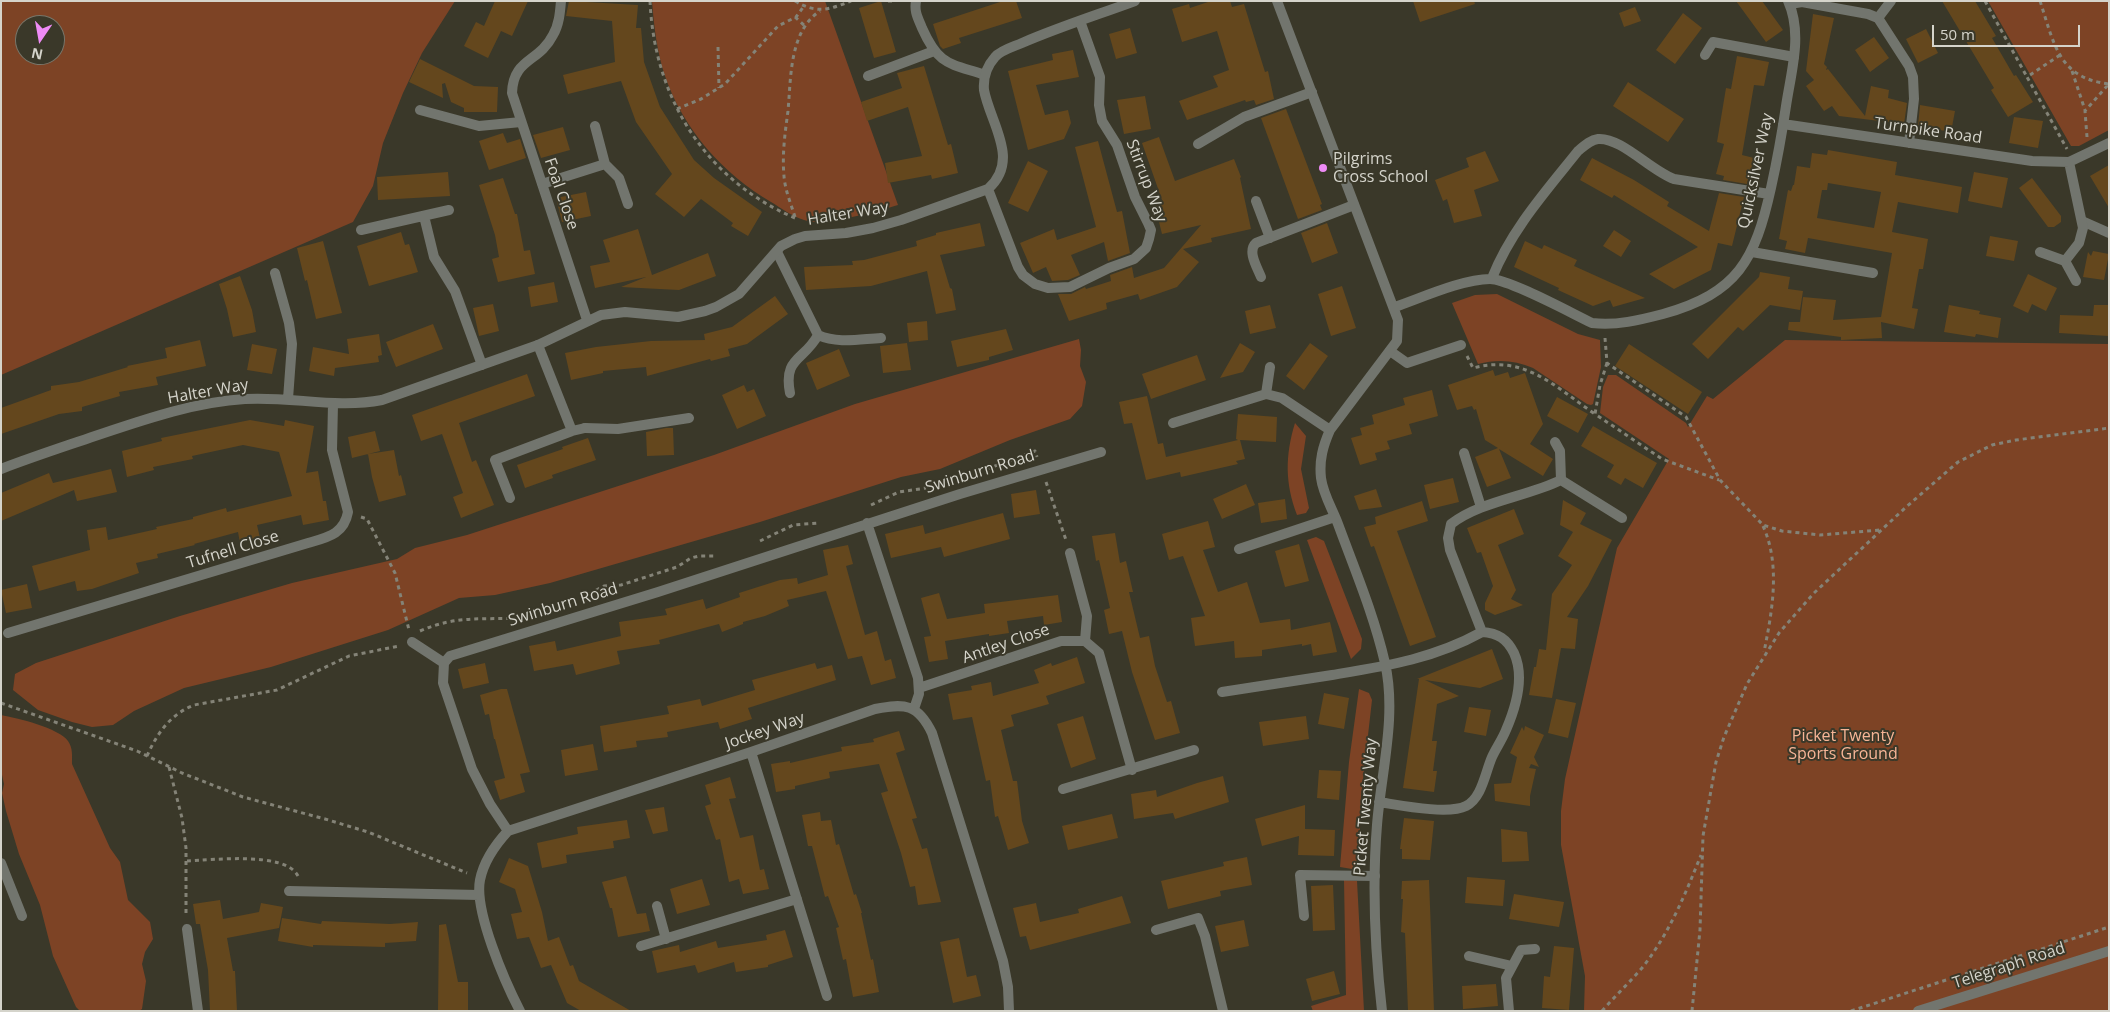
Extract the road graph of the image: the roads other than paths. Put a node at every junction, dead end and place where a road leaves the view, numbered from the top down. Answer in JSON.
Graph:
{"nodes":[{"id":1,"x":561,"y":1,"type":"edge"},
{"id":2,"x":916,"y":1,"type":"edge"},
{"id":3,"x":1135,"y":1,"type":"edge"},
{"id":4,"x":1277,"y":1,"type":"edge"},
{"id":5,"x":1892,"y":1,"type":"edge"},
{"id":6,"x":1789,"y":3,"type":"edge"},
{"id":7,"x":1878,"y":18,"type":"junction"},
{"id":8,"x":1080,"y":21,"type":"junction"},
{"id":9,"x":934,"y":51,"type":"junction"},
{"id":10,"x":1705,"y":54,"type":"dead end"},
{"id":11,"x":1794,"y":57,"type":"junction"},
{"id":12,"x":985,"y":75,"type":"junction"},
{"id":13,"x":868,"y":76,"type":"dead end"},
{"id":14,"x":1312,"y":92,"type":"junction"},
{"id":15,"x":420,"y":110,"type":"dead end"},
{"id":16,"x":521,"y":122,"type":"junction"},
{"id":17,"x":1783,"y":124,"type":"junction"},
{"id":18,"x":595,"y":126,"type":"dead end"},
{"id":19,"x":2109,"y":143,"type":"edge"},
{"id":20,"x":1198,"y":144,"type":"dead end"},
{"id":21,"x":1909,"y":144,"type":"junction"},
{"id":22,"x":2071,"y":161,"type":"junction"},
{"id":23,"x":605,"y":164,"type":"junction"},
{"id":24,"x":542,"y":184,"type":"junction"},
{"id":25,"x":988,"y":189,"type":"junction"},
{"id":26,"x":1769,"y":194,"type":"junction"},
{"id":27,"x":1256,"y":200,"type":"dead end"},
{"id":28,"x":628,"y":204,"type":"dead end"},
{"id":29,"x":1354,"y":205,"type":"junction"},
{"id":30,"x":449,"y":210,"type":"dead end"},
{"id":31,"x":424,"y":216,"type":"junction"},
{"id":32,"x":2082,"y":222,"type":"junction"},
{"id":33,"x":360,"y":230,"type":"dead end"},
{"id":34,"x":2109,"y":233,"type":"edge"},
{"id":35,"x":1270,"y":238,"type":"junction"},
{"id":36,"x":777,"y":252,"type":"junction"},
{"id":37,"x":1752,"y":252,"type":"junction"},
{"id":38,"x":2040,"y":252,"type":"dead end"},
{"id":39,"x":2066,"y":261,"type":"junction"},
{"id":40,"x":274,"y":272,"type":"dead end"},
{"id":41,"x":1873,"y":273,"type":"dead end"},
{"id":42,"x":1261,"y":277,"type":"dead end"},
{"id":43,"x":1492,"y":278,"type":"junction"},
{"id":44,"x":2076,"y":281,"type":"dead end"},
{"id":45,"x":1395,"y":307,"type":"junction"},
{"id":46,"x":587,"y":320,"type":"junction"},
{"id":47,"x":818,"y":335,"type":"junction"},
{"id":48,"x":881,"y":338,"type":"dead end"},
{"id":49,"x":538,"y":345,"type":"junction"},
{"id":50,"x":1460,"y":345,"type":"road end"},
{"id":51,"x":1390,"y":351,"type":"junction"},
{"id":52,"x":482,"y":365,"type":"junction"},
{"id":53,"x":1270,"y":367,"type":"dead end"},
{"id":54,"x":790,"y":392,"type":"dead end"},
{"id":55,"x":1266,"y":394,"type":"junction"},
{"id":56,"x":288,"y":399,"type":"junction"},
{"id":57,"x":333,"y":404,"type":"junction"},
{"id":58,"x":689,"y":418,"type":"dead end"},
{"id":59,"x":1173,"y":423,"type":"dead end"},
{"id":60,"x":1330,"y":430,"type":"junction"},
{"id":61,"x":572,"y":431,"type":"junction"},
{"id":62,"x":1555,"y":442,"type":"dead end"},
{"id":63,"x":1102,"y":452,"type":"dead end"},
{"id":64,"x":1464,"y":453,"type":"dead end"},
{"id":65,"x":1,"y":469,"type":"edge"},
{"id":66,"x":1561,"y":480,"type":"junction"},
{"id":67,"x":510,"y":498,"type":"dead end"},
{"id":68,"x":1481,"y":507,"type":"junction"},
{"id":69,"x":1335,"y":517,"type":"junction"},
{"id":70,"x":1622,"y":518,"type":"dead end"},
{"id":71,"x":867,"y":524,"type":"junction"},
{"id":72,"x":1239,"y":549,"type":"dead end"},
{"id":73,"x":1070,"y":553,"type":"dead end"},
{"id":74,"x":1482,"y":632,"type":"junction"},
{"id":75,"x":8,"y":634,"type":"dead end"},
{"id":76,"x":1085,"y":641,"type":"junction"},
{"id":77,"x":412,"y":642,"type":"road end"},
{"id":78,"x":444,"y":662,"type":"junction"},
{"id":79,"x":1386,"y":666,"type":"junction"},
{"id":80,"x":919,"y":688,"type":"junction"},
{"id":81,"x":1222,"y":692,"type":"dead end"},
{"id":82,"x":914,"y":709,"type":"junction"},
{"id":83,"x":1194,"y":750,"type":"dead end"},
{"id":84,"x":751,"y":752,"type":"junction"},
{"id":85,"x":1132,"y":770,"type":"junction"},
{"id":86,"x":1063,"y":789,"type":"dead end"},
{"id":87,"x":1379,"y":802,"type":"junction"},
{"id":88,"x":508,"y":831,"type":"junction"},
{"id":89,"x":1,"y":863,"type":"edge"},
{"id":90,"x":1375,"y":876,"type":"junction"},
{"id":91,"x":289,"y":891,"type":"dead end"},
{"id":92,"x":479,"y":895,"type":"junction"},
{"id":93,"x":797,"y":899,"type":"junction"},
{"id":94,"x":657,"y":906,"type":"dead end"},
{"id":95,"x":22,"y":916,"type":"dead end"},
{"id":96,"x":1304,"y":916,"type":"dead end"},
{"id":97,"x":187,"y":929,"type":"road end"},
{"id":98,"x":1156,"y":930,"type":"dead end"},
{"id":99,"x":666,"y":938,"type":"junction"},
{"id":100,"x":641,"y":946,"type":"dead end"},
{"id":101,"x":1536,"y":949,"type":"dead end"},
{"id":102,"x":2109,"y":951,"type":"edge"},
{"id":103,"x":1469,"y":956,"type":"dead end"},
{"id":104,"x":1512,"y":966,"type":"junction"},
{"id":105,"x":826,"y":996,"type":"dead end"},
{"id":106,"x":198,"y":1011,"type":"edge"},
{"id":107,"x":520,"y":1011,"type":"edge"},
{"id":108,"x":1009,"y":1011,"type":"edge"},
{"id":109,"x":1223,"y":1011,"type":"edge"},
{"id":110,"x":1382,"y":1011,"type":"edge"},
{"id":111,"x":1509,"y":1011,"type":"edge"},
{"id":112,"x":1918,"y":1011,"type":"edge"}],
"edges":[{"from":1,"to":16,"type":"street","name":"Foal Close"},
{"from":2,"to":9,"type":"street"},
{"from":3,"to":8,"type":"street"},
{"from":4,"to":14,"type":"street","name":"Picket Twenty Way"},
{"from":5,"to":7,"type":"street"},
{"from":6,"to":7,"type":"street"},
{"from":6,"to":11,"type":"street","name":"Quicksilver Way"},
{"from":7,"to":21,"type":"street"},
{"from":8,"to":12,"type":"street"},
{"from":8,"to":25,"type":"street","name":"Stirrup Way"},
{"from":9,"to":12,"type":"street"},
{"from":9,"to":13,"type":"street"},
{"from":10,"to":11,"type":"street"},
{"from":11,"to":17,"type":"street","name":"Quicksilver Way"},
{"from":12,"to":25,"type":"street"},
{"from":14,"to":20,"type":"street"},
{"from":14,"to":29,"type":"street","name":"Picket Twenty Way"},
{"from":15,"to":16,"type":"street"},
{"from":16,"to":24,"type":"street","name":"Foal Close"},
{"from":17,"to":21,"type":"street","name":"Turnpike Road"},
{"from":17,"to":26,"type":"street","name":"Quicksilver Way"},
{"from":18,"to":23,"type":"street"},
{"from":19,"to":22,"type":"street","name":"Turnpike Road"},
{"from":21,"to":22,"type":"street","name":"Turnpike Road"},
{"from":22,"to":32,"type":"street"},
{"from":23,"to":24,"type":"street"},
{"from":23,"to":28,"type":"street"},
{"from":24,"to":46,"type":"street","name":"Foal Close"},
{"from":25,"to":36,"type":"street","name":"Halter Way"},
{"from":26,"to":37,"type":"street","name":"Quicksilver Way"},
{"from":26,"to":43,"type":"street"},
{"from":27,"to":35,"type":"street"},
{"from":29,"to":35,"type":"street"},
{"from":29,"to":45,"type":"street","name":"Picket Twenty Way"},
{"from":30,"to":31,"type":"street"},
{"from":31,"to":33,"type":"street"},
{"from":31,"to":52,"type":"street"},
{"from":32,"to":34,"type":"street"},
{"from":32,"to":39,"type":"street"},
{"from":35,"to":42,"type":"street"},
{"from":36,"to":46,"type":"street","name":"Halter Way"},
{"from":36,"to":47,"type":"street"},
{"from":37,"to":41,"type":"street"},
{"from":37,"to":43,"type":"street","name":"Quicksilver Way"},
{"from":38,"to":39,"type":"street"},
{"from":39,"to":44,"type":"street"},
{"from":40,"to":56,"type":"street"},
{"from":43,"to":45,"type":"street"},
{"from":45,"to":51,"type":"street","name":"Picket Twenty Way"},
{"from":46,"to":49,"type":"street","name":"Halter Way"},
{"from":47,"to":48,"type":"street"},
{"from":47,"to":54,"type":"street"},
{"from":49,"to":52,"type":"street","name":"Halter Way"},
{"from":49,"to":61,"type":"street"},
{"from":50,"to":51,"type":"street"},
{"from":51,"to":60,"type":"street","name":"Picket Twenty Way"},
{"from":52,"to":57,"type":"street","name":"Halter Way"},
{"from":53,"to":55,"type":"street"},
{"from":55,"to":59,"type":"street"},
{"from":55,"to":60,"type":"street"},
{"from":56,"to":57,"type":"street","name":"Halter Way"},
{"from":56,"to":65,"type":"street","name":"Halter Way"},
{"from":57,"to":75,"type":"street","name":"Tufnell Close"},
{"from":58,"to":61,"type":"street"},
{"from":60,"to":69,"type":"street","name":"Picket Twenty Way"},
{"from":61,"to":67,"type":"street"},
{"from":62,"to":66,"type":"street"},
{"from":63,"to":71,"type":"street","name":"Swinburn Road"},
{"from":64,"to":68,"type":"street"},
{"from":66,"to":68,"type":"street"},
{"from":66,"to":70,"type":"street"},
{"from":68,"to":74,"type":"street"},
{"from":69,"to":72,"type":"street"},
{"from":69,"to":79,"type":"street","name":"Picket Twenty Way"},
{"from":71,"to":78,"type":"street","name":"Swinburn Road"},
{"from":71,"to":80,"type":"street"},
{"from":73,"to":76,"type":"street"},
{"from":74,"to":79,"type":"street"},
{"from":74,"to":87,"type":"street"},
{"from":76,"to":80,"type":"street","name":"Antley Close"},
{"from":76,"to":85,"type":"street"},
{"from":77,"to":78,"type":"street"},
{"from":78,"to":88,"type":"street"},
{"from":79,"to":81,"type":"street"},
{"from":79,"to":87,"type":"street","name":"Picket Twenty Way"},
{"from":80,"to":82,"type":"street"},
{"from":82,"to":84,"type":"street","name":"Jockey Way"},
{"from":82,"to":108,"type":"street"},
{"from":83,"to":85,"type":"street"},
{"from":84,"to":88,"type":"street","name":"Jockey Way"},
{"from":84,"to":93,"type":"street"},
{"from":85,"to":86,"type":"street"},
{"from":87,"to":90,"type":"street","name":"Picket Twenty Way"},
{"from":88,"to":92,"type":"street"},
{"from":89,"to":95,"type":"street"},
{"from":90,"to":96,"type":"street"},
{"from":90,"to":110,"type":"street","name":"Picket Twenty Way"},
{"from":91,"to":92,"type":"street"},
{"from":92,"to":107,"type":"street"},
{"from":93,"to":99,"type":"street"},
{"from":93,"to":105,"type":"street"},
{"from":94,"to":99,"type":"street"},
{"from":97,"to":106,"type":"street"},
{"from":98,"to":109,"type":"street"},
{"from":99,"to":100,"type":"street"},
{"from":101,"to":104,"type":"street"},
{"from":102,"to":112,"type":"street","name":"Telegraph Road"},
{"from":103,"to":104,"type":"street"},
{"from":104,"to":111,"type":"street"}]}
